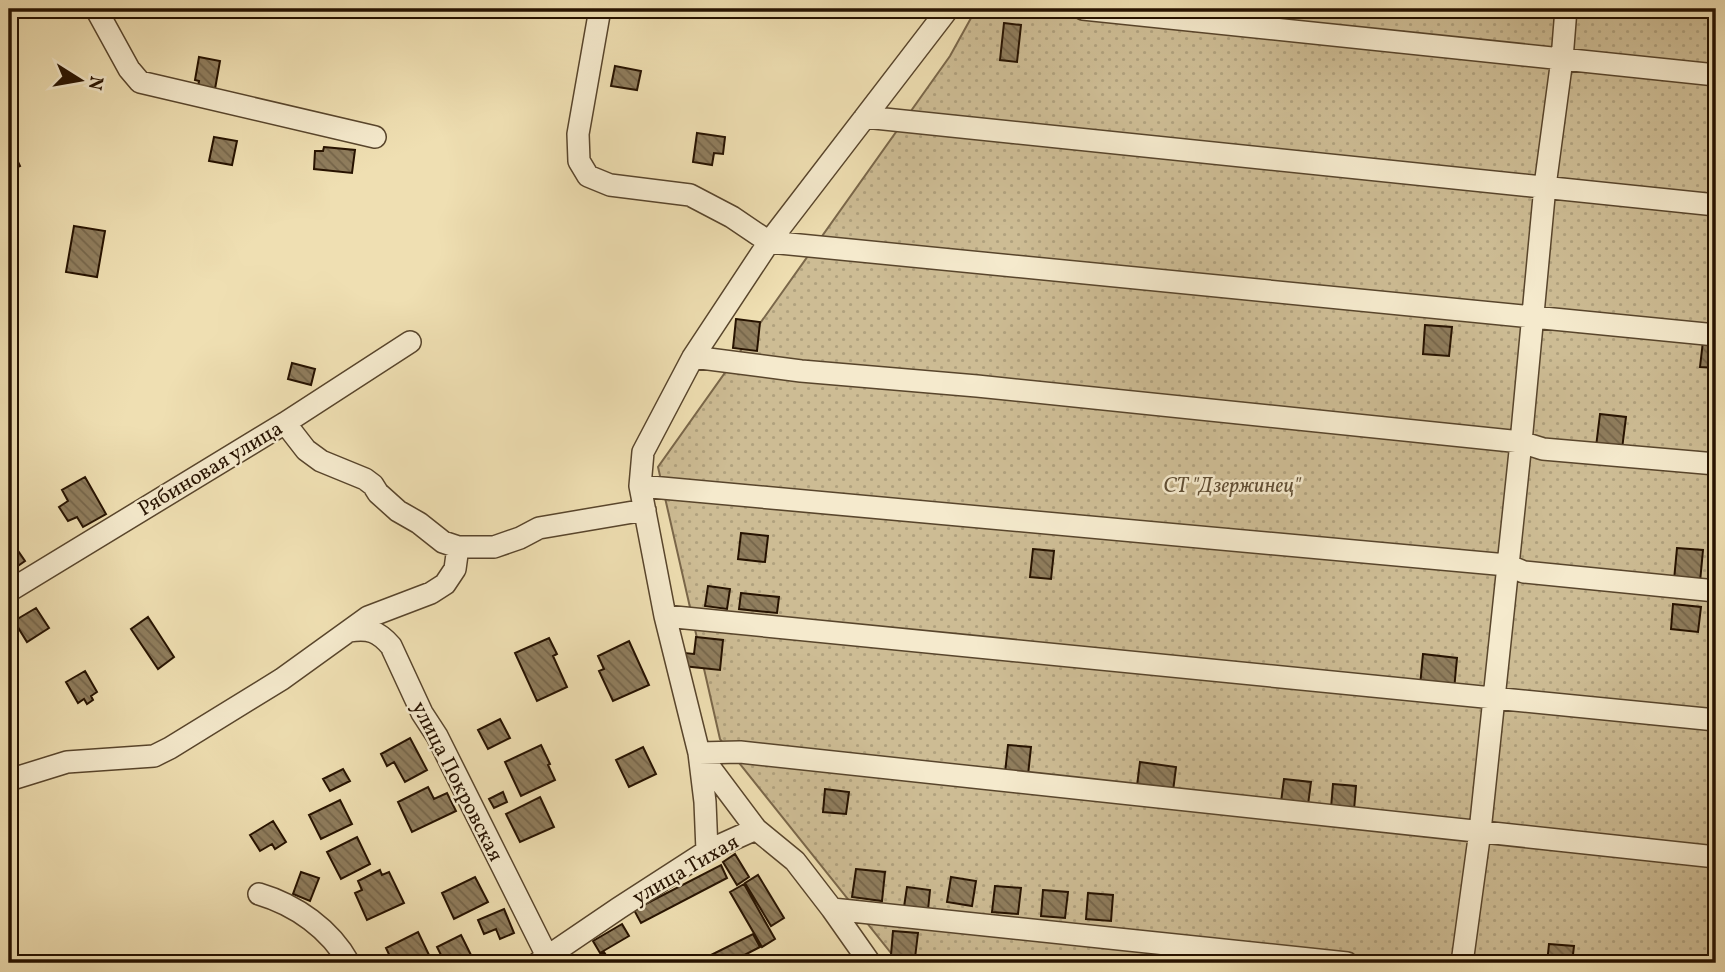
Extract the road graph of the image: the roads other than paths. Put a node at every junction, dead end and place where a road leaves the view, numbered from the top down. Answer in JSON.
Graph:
{"nodes":[{"id":1,"x":96,"y":9,"type":"edge"},
{"id":2,"x":600,"y":9,"type":"edge"},
{"id":3,"x":948,"y":9,"type":"edge"},
{"id":4,"x":1083,"y":9,"type":"edge"},
{"id":5,"x":1566,"y":9,"type":"edge"},
{"id":6,"x":1562,"y":59,"type":"junction"},
{"id":7,"x":1716,"y":75,"type":"edge"},
{"id":8,"x":865,"y":117,"type":"junction"},
{"id":9,"x":375,"y":137,"type":"dead end"},
{"id":10,"x":1545,"y":186,"type":"junction"},
{"id":11,"x":1716,"y":205,"type":"edge"},
{"id":12,"x":769,"y":242,"type":"junction"},
{"id":13,"x":1532,"y":317,"type":"junction"},
{"id":14,"x":1716,"y":335,"type":"edge"},
{"id":15,"x":410,"y":342,"type":"dead end"},
{"id":16,"x":693,"y":357,"type":"junction"},
{"id":17,"x":285,"y":423,"type":"junction"},
{"id":18,"x":1521,"y":442,"type":"junction"},
{"id":19,"x":1716,"y":464,"type":"edge"},
{"id":20,"x":640,"y":486,"type":"junction"},
{"id":21,"x":645,"y":510,"type":"junction"},
{"id":22,"x":458,"y":547,"type":"junction"},
{"id":23,"x":1507,"y":565,"type":"junction"},
{"id":24,"x":9,"y":591,"type":"edge"},
{"id":25,"x":1716,"y":591,"type":"edge"},
{"id":26,"x":665,"y":616,"type":"junction"},
{"id":27,"x":349,"y":631,"type":"junction"},
{"id":28,"x":1494,"y":696,"type":"junction"},
{"id":29,"x":1716,"y":720,"type":"edge"},
{"id":30,"x":699,"y":753,"type":"junction"},
{"id":31,"x":9,"y":780,"type":"edge"},
{"id":32,"x":756,"y":829,"type":"junction"},
{"id":33,"x":1480,"y":831,"type":"junction"},
{"id":34,"x":707,"y":851,"type":"junction"},
{"id":35,"x":1716,"y":856,"type":"edge"},
{"id":36,"x":259,"y":894,"type":"dead end"},
{"id":37,"x":832,"y":909,"type":"junction"},
{"id":38,"x":543,"y":960,"type":"edge"},
{"id":39,"x":349,"y":963,"type":"edge"},
{"id":40,"x":870,"y":963,"type":"edge"},
{"id":41,"x":1347,"y":963,"type":"edge"},
{"id":42,"x":1462,"y":963,"type":"edge"}],
"edges":[{"from":1,"to":9,"type":"street"},
{"from":2,"to":12,"type":"street"},
{"from":3,"to":8,"type":"street"},
{"from":4,"to":6,"type":"street"},
{"from":5,"to":6,"type":"street"},
{"from":6,"to":7,"type":"street"},
{"from":6,"to":10,"type":"street"},
{"from":8,"to":10,"type":"street"},
{"from":8,"to":12,"type":"street"},
{"from":10,"to":11,"type":"street"},
{"from":10,"to":13,"type":"street"},
{"from":12,"to":13,"type":"street"},
{"from":12,"to":16,"type":"street"},
{"from":13,"to":14,"type":"street"},
{"from":13,"to":18,"type":"street"},
{"from":15,"to":17,"type":"street","name":"Рябиновая улица"},
{"from":16,"to":18,"type":"street"},
{"from":16,"to":20,"type":"street"},
{"from":17,"to":22,"type":"street"},
{"from":17,"to":24,"type":"street","name":"Рябиновая улица"},
{"from":18,"to":19,"type":"street"},
{"from":18,"to":23,"type":"street"},
{"from":20,"to":21,"type":"street"},
{"from":20,"to":23,"type":"street"},
{"from":21,"to":22,"type":"street"},
{"from":21,"to":26,"type":"street"},
{"from":22,"to":27,"type":"street"},
{"from":23,"to":25,"type":"street"},
{"from":23,"to":28,"type":"street"},
{"from":26,"to":28,"type":"street"},
{"from":26,"to":30,"type":"street"},
{"from":27,"to":31,"type":"street"},
{"from":27,"to":38,"type":"street","name":"улица Покровская"},
{"from":28,"to":29,"type":"street"},
{"from":28,"to":33,"type":"street"},
{"from":30,"to":32,"type":"street"},
{"from":30,"to":33,"type":"street"},
{"from":30,"to":34,"type":"street"},
{"from":32,"to":34,"type":"street","name":"улица Тихая"},
{"from":32,"to":37,"type":"street","name":"улица Тихая"},
{"from":33,"to":35,"type":"street"},
{"from":33,"to":42,"type":"street"},
{"from":34,"to":38,"type":"street","name":"улица Тихая"},
{"from":36,"to":39,"type":"street"},
{"from":37,"to":40,"type":"street","name":"улица Тихая"},
{"from":37,"to":41,"type":"street"}]}
